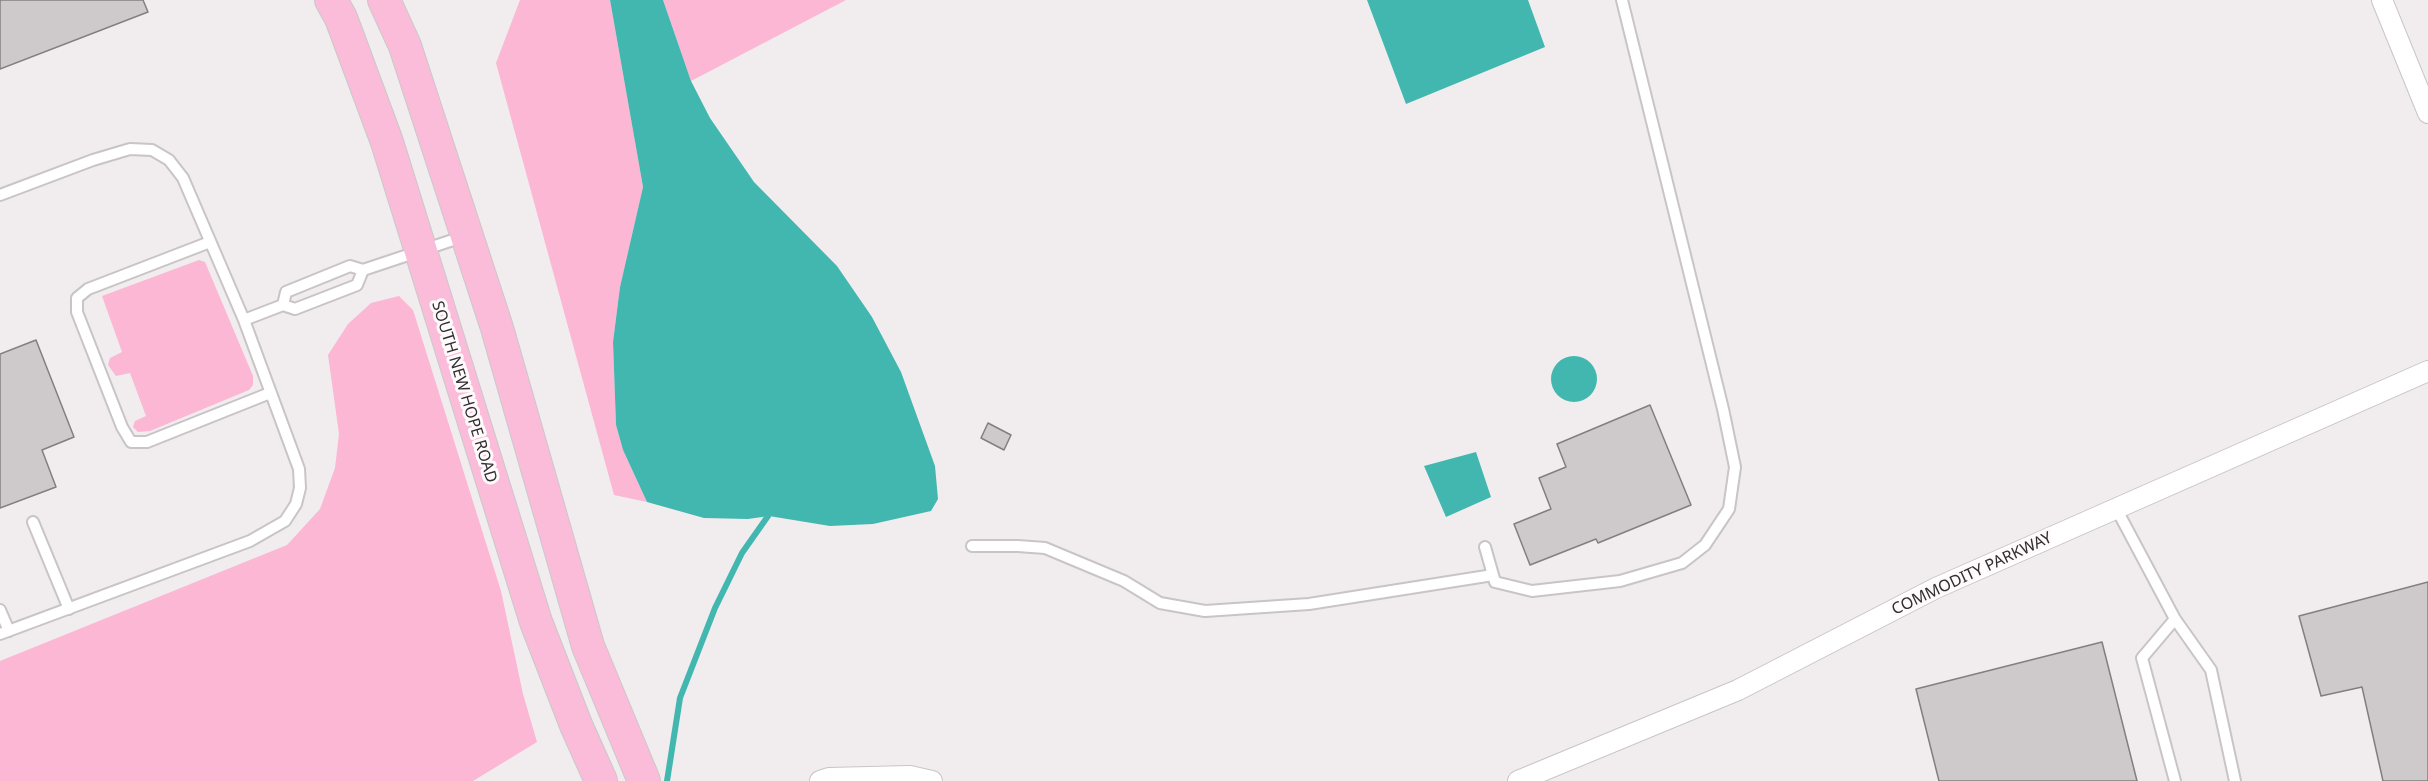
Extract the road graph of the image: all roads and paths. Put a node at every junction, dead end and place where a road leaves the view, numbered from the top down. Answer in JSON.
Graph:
{"nodes":[{"id":1,"x":332,"y":0,"type":"edge"},
{"id":2,"x":384,"y":0,"type":"edge"},
{"id":3,"x":1622,"y":0,"type":"edge"},
{"id":4,"x":2382,"y":0,"type":"edge"},
{"id":5,"x":2428,"y":113,"type":"edge"},
{"id":6,"x":0,"y":195,"type":"edge"},
{"id":7,"x":467,"y":235,"type":"junction"},
{"id":8,"x":210,"y":242,"type":"junction"},
{"id":9,"x":420,"y":251,"type":"junction"},
{"id":10,"x":363,"y":270,"type":"junction"},
{"id":11,"x":283,"y":305,"type":"junction"},
{"id":12,"x":244,"y":320,"type":"junction"},
{"id":13,"x":2428,"y":371,"type":"edge"},
{"id":14,"x":270,"y":393,"type":"junction"},
{"id":15,"x":2117,"y":510,"type":"junction"},
{"id":16,"x":33,"y":522,"type":"dead end"},
{"id":17,"x":972,"y":546,"type":"dead end"},
{"id":18,"x":1485,"y":546,"type":"dead end"},
{"id":19,"x":1493,"y":575,"type":"junction"},
{"id":20,"x":69,"y":609,"type":"junction"},
{"id":21,"x":0,"y":610,"type":"edge"},
{"id":22,"x":2175,"y":619,"type":"junction"},
{"id":23,"x":4,"y":632,"type":"edge"},
{"id":24,"x":602,"y":781,"type":"edge"},
{"id":25,"x":644,"y":781,"type":"edge"},
{"id":26,"x":820,"y":781,"type":"edge"},
{"id":27,"x":932,"y":781,"type":"edge"},
{"id":28,"x":1518,"y":781,"type":"edge"},
{"id":29,"x":2175,"y":781,"type":"edge"},
{"id":30,"x":2235,"y":781,"type":"edge"}],
"edges":[{"from":1,"to":9,"type":"main road","name":"SOUTH NEW HOPE ROAD"},
{"from":2,"to":7,"type":"main road"},
{"from":3,"to":19,"type":"lane"},
{"from":4,"to":5,"type":"street"},
{"from":6,"to":8,"type":"lane"},
{"from":7,"to":9,"type":"lane"},
{"from":7,"to":25,"type":"main road"},
{"from":8,"to":12,"type":"lane"},
{"from":8,"to":14,"type":"lane"},
{"from":9,"to":10,"type":"lane"},
{"from":9,"to":24,"type":"main road","name":"SOUTH NEW HOPE ROAD"},
{"from":10,"to":11,"type":"lane"},
{"from":10,"to":11,"type":"lane"},
{"from":11,"to":12,"type":"lane"},
{"from":12,"to":14,"type":"lane"},
{"from":13,"to":15,"type":"street","name":"COMMODITY PARKWAY"},
{"from":14,"to":20,"type":"lane"},
{"from":15,"to":22,"type":"lane"},
{"from":15,"to":28,"type":"street","name":"COMMODITY PARKWAY"},
{"from":16,"to":20,"type":"lane"},
{"from":17,"to":19,"type":"lane"},
{"from":18,"to":19,"type":"lane"},
{"from":20,"to":23,"type":"lane"},
{"from":21,"to":23,"type":"lane"},
{"from":22,"to":29,"type":"lane"},
{"from":22,"to":30,"type":"lane"},
{"from":26,"to":27,"type":"street"}]}
